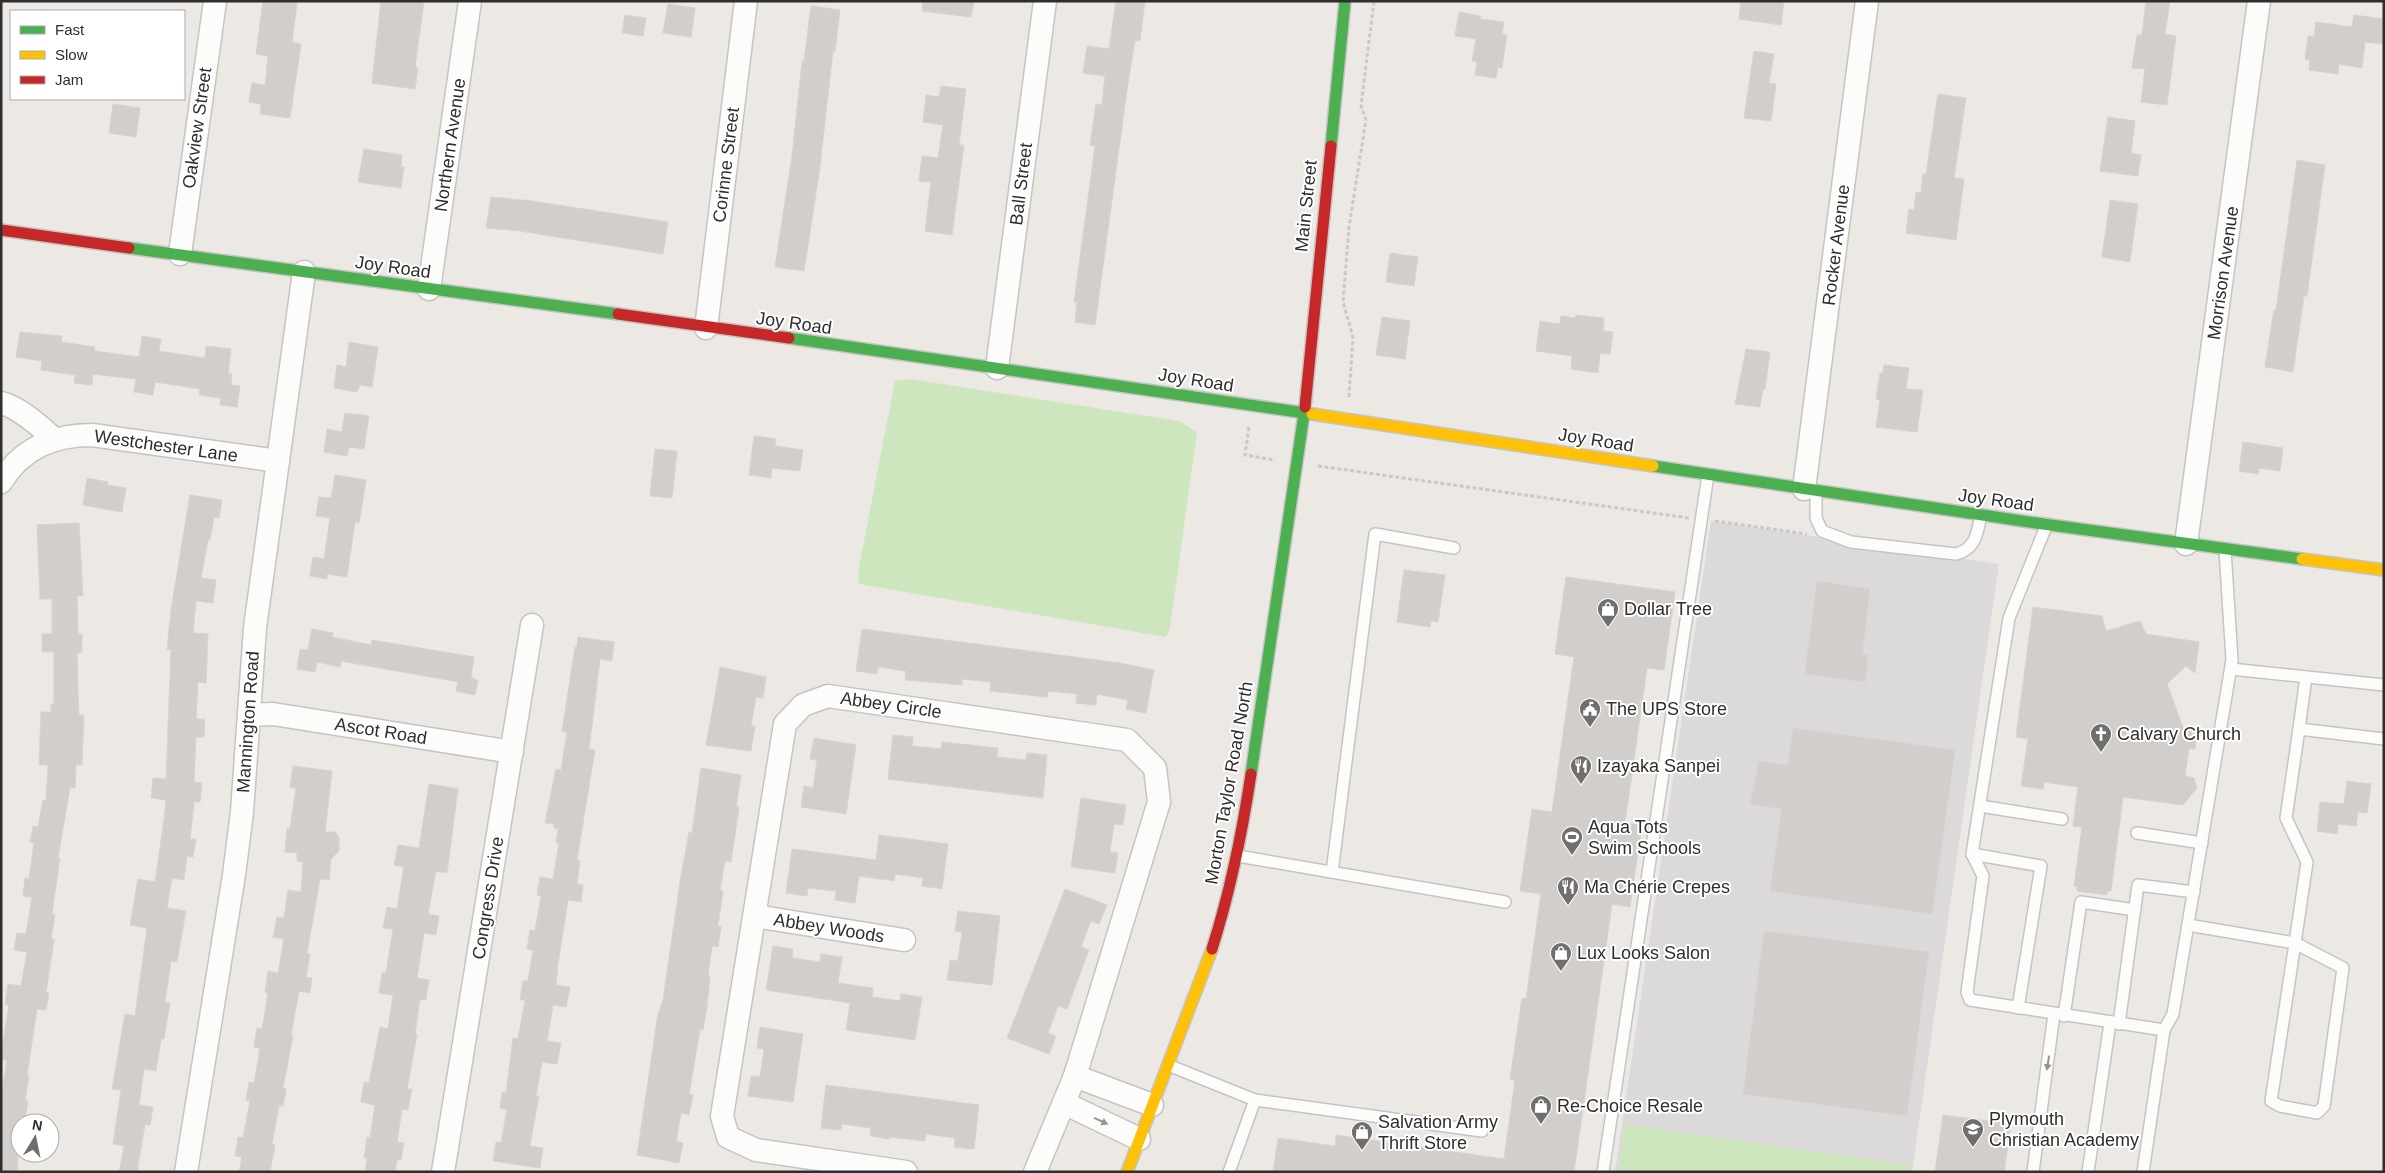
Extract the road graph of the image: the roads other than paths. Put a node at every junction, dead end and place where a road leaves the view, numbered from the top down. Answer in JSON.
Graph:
{"nodes":[{"id":1,"x":215,"y":1,"type":"edge"},
{"id":2,"x":470,"y":1,"type":"edge"},
{"id":3,"x":746,"y":1,"type":"edge"},
{"id":4,"x":1045,"y":1,"type":"edge"},
{"id":5,"x":1345,"y":1,"type":"edge"},
{"id":6,"x":1868,"y":1,"type":"edge"},
{"id":7,"x":2259,"y":1,"type":"edge"},
{"id":8,"x":1,"y":230,"type":"edge"},
{"id":9,"x":180,"y":254,"type":"junction"},
{"id":10,"x":304,"y":272,"type":"junction"},
{"id":11,"x":429,"y":289,"type":"junction"},
{"id":12,"x":706,"y":328,"type":"junction"},
{"id":13,"x":997,"y":368,"type":"junction"},
{"id":14,"x":1,"y":403,"type":"edge"},
{"id":15,"x":1304,"y":414,"type":"junction"},
{"id":16,"x":54,"y":439,"type":"junction"},
{"id":17,"x":278,"y":461,"type":"junction"},
{"id":18,"x":1708,"y":475,"type":"junction"},
{"id":19,"x":1,"y":482,"type":"edge"},
{"id":20,"x":1810,"y":490,"type":"junction"},
{"id":21,"x":1981,"y":515,"type":"junction"},
{"id":22,"x":2047,"y":524,"type":"junction"},
{"id":23,"x":2186,"y":544,"type":"junction"},
{"id":24,"x":1454,"y":548,"type":"dead end"},
{"id":25,"x":2225,"y":550,"type":"junction"},
{"id":26,"x":2384,"y":570,"type":"edge"},
{"id":27,"x":532,"y":625,"type":"dead end"},
{"id":28,"x":2231,"y":669,"type":"junction"},
{"id":29,"x":2306,"y":677,"type":"junction"},
{"id":30,"x":2384,"y":685,"type":"edge"},
{"id":31,"x":249,"y":715,"type":"junction"},
{"id":32,"x":2299,"y":729,"type":"junction"},
{"id":33,"x":2384,"y":739,"type":"edge"},
{"id":34,"x":512,"y":752,"type":"junction"},
{"id":35,"x":1980,"y":806,"type":"junction"},
{"id":36,"x":2062,"y":819,"type":"dead end"},
{"id":37,"x":2137,"y":833,"type":"dead end"},
{"id":38,"x":2202,"y":843,"type":"junction"},
{"id":39,"x":1972,"y":854,"type":"junction"},
{"id":40,"x":1238,"y":856,"type":"junction"},
{"id":41,"x":1332,"y":872,"type":"junction"},
{"id":42,"x":2194,"y":892,"type":"junction"},
{"id":43,"x":1505,"y":902,"type":"dead end"},
{"id":44,"x":2135,"y":910,"type":"junction"},
{"id":45,"x":754,"y":916,"type":"junction"},
{"id":46,"x":2188,"y":925,"type":"junction"},
{"id":47,"x":904,"y":940,"type":"dead end"},
{"id":48,"x":2295,"y":943,"type":"junction"},
{"id":49,"x":2018,"y":1008,"type":"junction"},
{"id":50,"x":2059,"y":1015,"type":"junction"},
{"id":51,"x":2115,"y":1023,"type":"junction"},
{"id":52,"x":2164,"y":1030,"type":"junction"},
{"id":53,"x":1167,"y":1065,"type":"junction"},
{"id":54,"x":1075,"y":1076,"type":"junction"},
{"id":55,"x":1255,"y":1100,"type":"junction"},
{"id":56,"x":1064,"y":1103,"type":"junction"},
{"id":57,"x":1152,"y":1106,"type":"junction"},
{"id":58,"x":1482,"y":1131,"type":"dead end"},
{"id":59,"x":1139,"y":1138,"type":"junction"},
{"id":60,"x":186,"y":1172,"type":"edge"},
{"id":61,"x":443,"y":1172,"type":"edge"},
{"id":62,"x":906,"y":1172,"type":"edge"},
{"id":63,"x":1035,"y":1172,"type":"edge"},
{"id":64,"x":1127,"y":1172,"type":"edge"},
{"id":65,"x":1228,"y":1172,"type":"edge"},
{"id":66,"x":1603,"y":1172,"type":"edge"},
{"id":67,"x":2033,"y":1172,"type":"edge"},
{"id":68,"x":2088,"y":1172,"type":"edge"},
{"id":69,"x":2143,"y":1172,"type":"edge"}],
"edges":[{"from":1,"to":9,"type":"street","name":"Oakview Street"},
{"from":2,"to":11,"type":"street","name":"Northern Avenue"},
{"from":3,"to":12,"type":"street","name":"Corinne Street"},
{"from":4,"to":13,"type":"street","name":"Ball Street"},
{"from":5,"to":15,"type":"street","name":"Main Street"},
{"from":6,"to":20,"type":"street","name":"Rocker Avenue"},
{"from":7,"to":23,"type":"street","name":"Morrison Avenue"},
{"from":8,"to":9,"type":"street","name":"Joy Road"},
{"from":9,"to":10,"type":"street","name":"Joy Road"},
{"from":10,"to":11,"type":"street","name":"Joy Road"},
{"from":10,"to":17,"type":"street","name":"Mannington Road"},
{"from":11,"to":12,"type":"street","name":"Joy Road"},
{"from":12,"to":13,"type":"street","name":"Joy Road"},
{"from":13,"to":15,"type":"street","name":"Joy Road"},
{"from":14,"to":16,"type":"street"},
{"from":15,"to":18,"type":"street","name":"Joy Road"},
{"from":15,"to":40,"type":"street","name":"Morton Taylor Road North"},
{"from":16,"to":17,"type":"street","name":"Westchester Lane"},
{"from":16,"to":19,"type":"street","name":"Westchester Lane"},
{"from":17,"to":31,"type":"street","name":"Mannington Road"},
{"from":18,"to":20,"type":"street","name":"Joy Road"},
{"from":18,"to":66,"type":"lane"},
{"from":20,"to":21,"type":"street","name":"Joy Road"},
{"from":20,"to":21,"type":"lane"},
{"from":21,"to":22,"type":"street","name":"Joy Road"},
{"from":22,"to":23,"type":"street","name":"Joy Road"},
{"from":22,"to":35,"type":"lane"},
{"from":23,"to":25,"type":"street","name":"Joy Road"},
{"from":24,"to":41,"type":"lane"},
{"from":25,"to":26,"type":"street","name":"Joy Road"},
{"from":25,"to":28,"type":"lane"},
{"from":27,"to":34,"type":"street","name":"Congress Drive"},
{"from":28,"to":29,"type":"lane"},
{"from":28,"to":38,"type":"lane"},
{"from":29,"to":30,"type":"lane"},
{"from":29,"to":32,"type":"lane"},
{"from":31,"to":34,"type":"street","name":"Ascot Road"},
{"from":31,"to":60,"type":"street","name":"Mannington Road"},
{"from":32,"to":33,"type":"lane"},
{"from":32,"to":48,"type":"lane"},
{"from":34,"to":61,"type":"street","name":"Congress Drive"},
{"from":35,"to":36,"type":"lane"},
{"from":35,"to":39,"type":"lane"},
{"from":37,"to":38,"type":"lane"},
{"from":38,"to":42,"type":"lane"},
{"from":39,"to":49,"type":"lane"},
{"from":39,"to":49,"type":"lane"},
{"from":40,"to":41,"type":"lane"},
{"from":40,"to":53,"type":"street","name":"Morton Taylor Road North"},
{"from":41,"to":43,"type":"lane"},
{"from":42,"to":44,"type":"lane"},
{"from":42,"to":46,"type":"lane"},
{"from":44,"to":50,"type":"lane"},
{"from":44,"to":51,"type":"lane"},
{"from":45,"to":47,"type":"street","name":"Abbey Woods"},
{"from":45,"to":54,"type":"street","name":"Abbey Circle"},
{"from":45,"to":62,"type":"street","name":"Abbey Circle"},
{"from":46,"to":48,"type":"lane"},
{"from":46,"to":52,"type":"lane"},
{"from":48,"to":48,"type":"lane"},
{"from":49,"to":50,"type":"lane"},
{"from":50,"to":51,"type":"lane"},
{"from":50,"to":67,"type":"lane","one_way":true},
{"from":51,"to":52,"type":"lane"},
{"from":51,"to":68,"type":"lane"},
{"from":52,"to":69,"type":"lane"},
{"from":53,"to":55,"type":"lane"},
{"from":53,"to":57,"type":"street","name":"Morton Taylor Road North"},
{"from":54,"to":56,"type":"street","name":"Abbey Circle"},
{"from":54,"to":57,"type":"street"},
{"from":55,"to":58,"type":"lane"},
{"from":55,"to":65,"type":"lane"},
{"from":56,"to":59,"type":"street","one_way":true},
{"from":56,"to":63,"type":"street","name":"Abbey Circle"},
{"from":57,"to":59,"type":"street","name":"Morton Taylor Road North"},
{"from":59,"to":64,"type":"street","name":"Morton Taylor Road North"}]}
